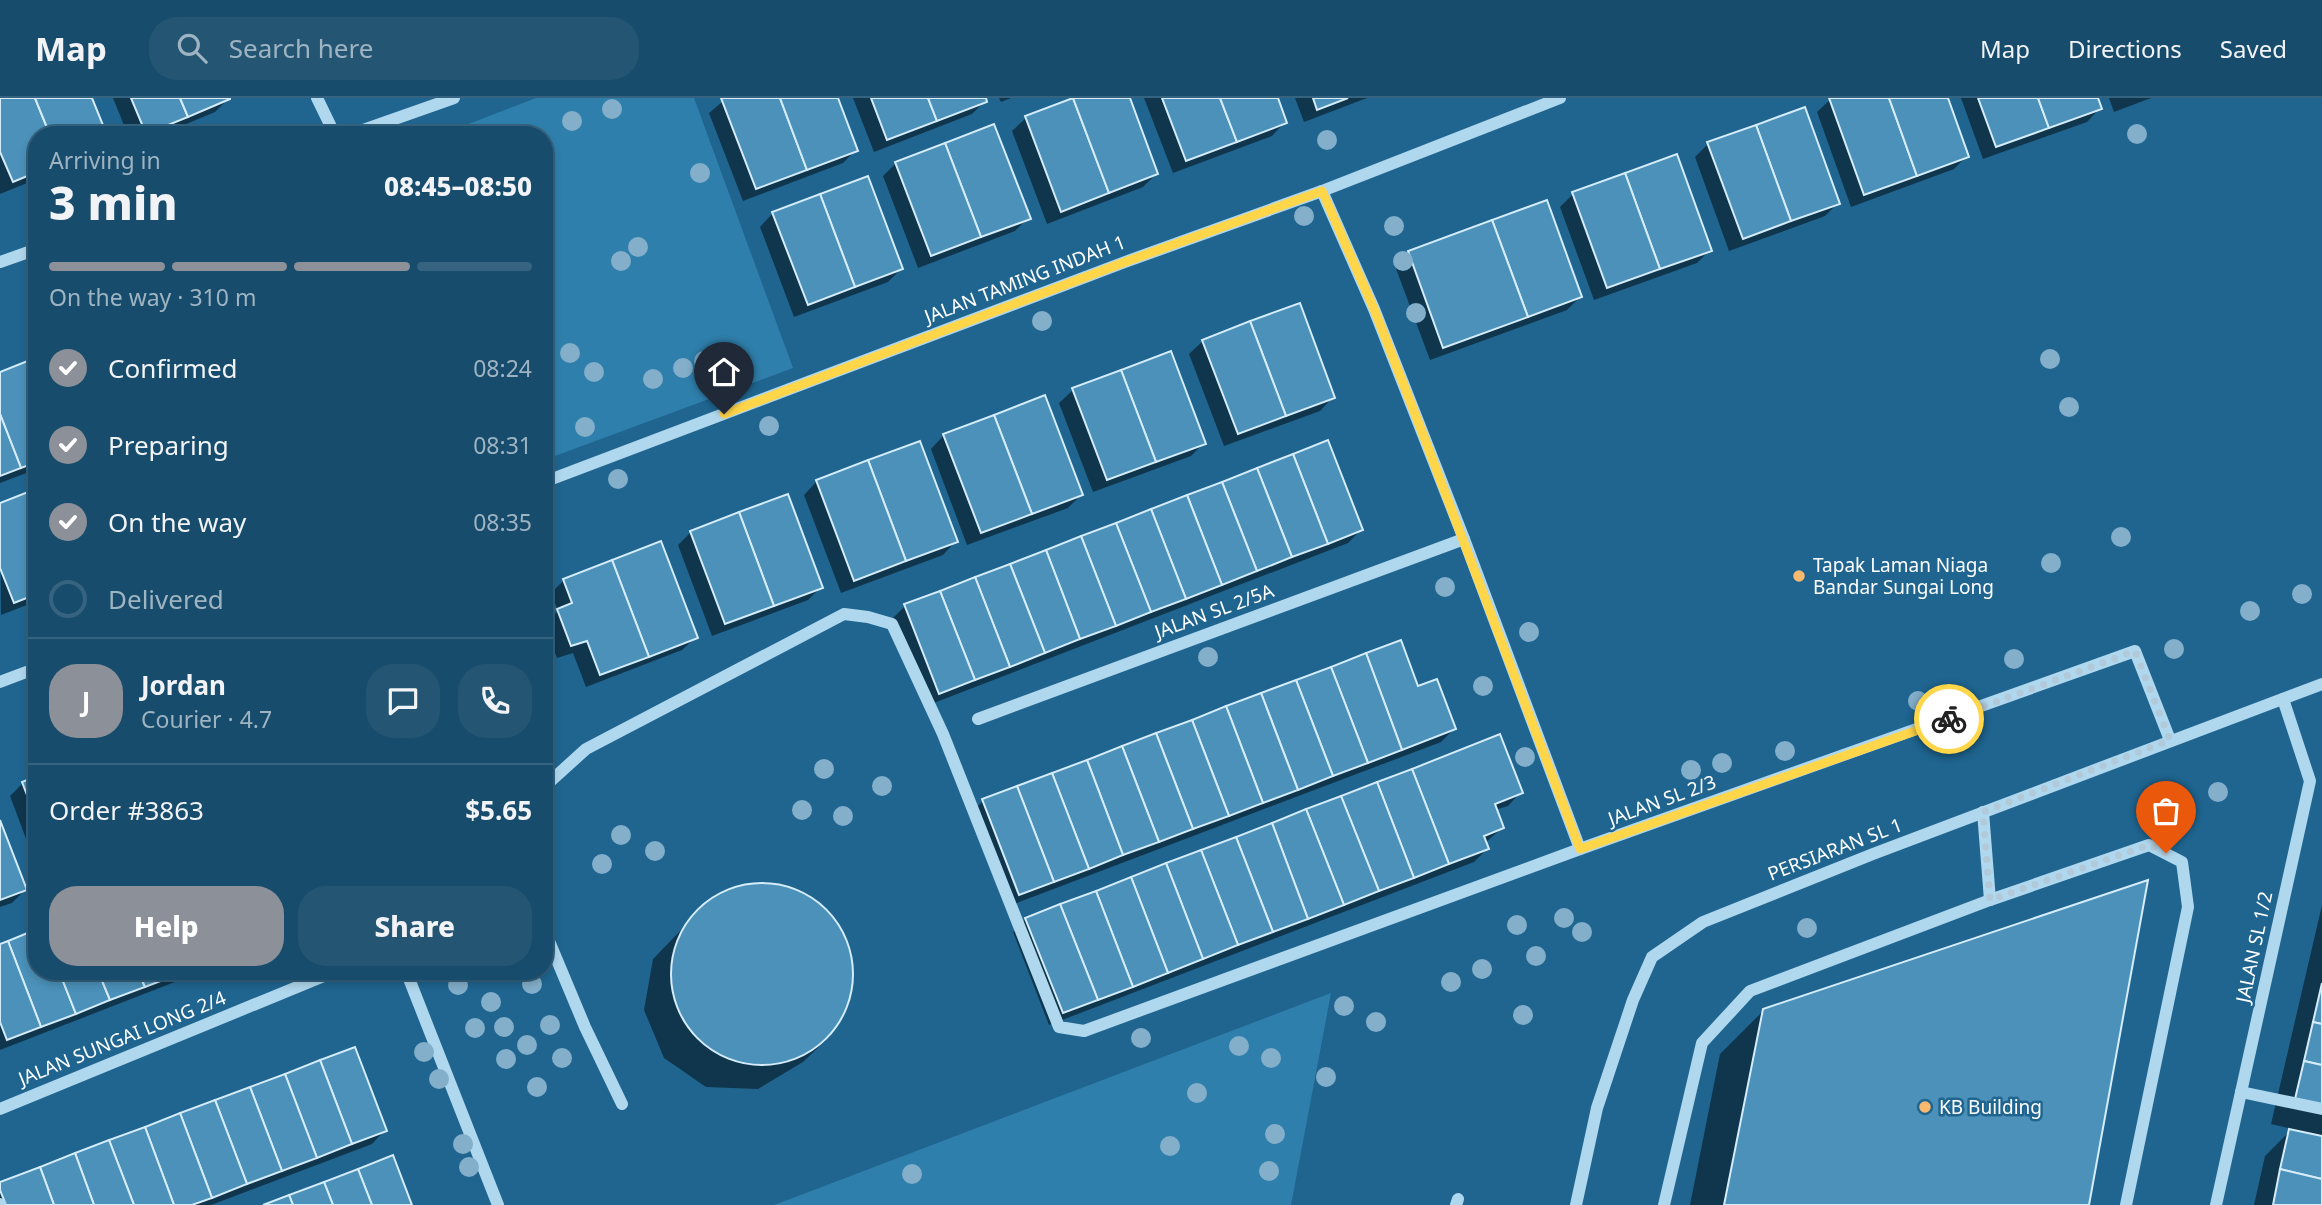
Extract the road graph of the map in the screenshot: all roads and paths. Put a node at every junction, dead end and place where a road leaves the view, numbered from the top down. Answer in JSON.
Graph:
{"nodes":[{"id":1,"x":317,"y":98,"type":"edge"},
{"id":2,"x":454,"y":98,"type":"edge"},
{"id":3,"x":1560,"y":98,"type":"edge"},
{"id":4,"x":331,"y":126,"type":"edge"},
{"id":5,"x":375,"y":126,"type":"edge"},
{"id":6,"x":1322,"y":191,"type":"junction"},
{"id":7,"x":28,"y":252,"type":"edge"},
{"id":8,"x":0,"y":262,"type":"edge"},
{"id":9,"x":553,"y":479,"type":"edge"},
{"id":10,"x":1464,"y":539,"type":"junction"},
{"id":11,"x":28,"y":671,"type":"edge"},
{"id":12,"x":0,"y":682,"type":"edge"},
{"id":13,"x":2322,"y":684,"type":"edge"},
{"id":14,"x":2284,"y":699,"type":"junction"},
{"id":15,"x":978,"y":719,"type":"dead end"},
{"id":16,"x":2170,"y":740,"type":"junction"},
{"id":17,"x":553,"y":779,"type":"edge"},
{"id":18,"x":2316,"y":779,"type":"edge"},
{"id":19,"x":1983,"y":812,"type":"junction"},
{"id":20,"x":1580,"y":849,"type":"junction"},
{"id":21,"x":1990,"y":900,"type":"junction"},
{"id":22,"x":553,"y":951,"type":"edge"},
{"id":23,"x":314,"y":980,"type":"edge"},
{"id":24,"x":410,"y":980,"type":"edge"},
{"id":25,"x":2241,"y":1092,"type":"junction"},
{"id":26,"x":622,"y":1104,"type":"dead end"},
{"id":27,"x":0,"y":1109,"type":"edge"},
{"id":28,"x":2322,"y":1109,"type":"edge"},
{"id":29,"x":498,"y":1205,"type":"edge"},
{"id":30,"x":1576,"y":1205,"type":"edge"},
{"id":31,"x":1664,"y":1205,"type":"edge"},
{"id":32,"x":2126,"y":1205,"type":"edge"},
{"id":33,"x":2216,"y":1205,"type":"edge"}],
"edges":[{"from":1,"to":4,"type":"street"},
{"from":2,"to":5,"type":"street"},
{"from":3,"to":6,"type":"street","name":"JALAN TAMING INDAH 1"},
{"from":6,"to":9,"type":"street","name":"JALAN TAMING INDAH 1"},
{"from":6,"to":10,"type":"street"},
{"from":7,"to":8,"type":"street"},
{"from":10,"to":15,"type":"street","name":"JALAN SL 2/5A"},
{"from":10,"to":20,"type":"street"},
{"from":11,"to":12,"type":"street"},
{"from":13,"to":14,"type":"street","name":"PERSIARAN SL 1"},
{"from":14,"to":16,"type":"street","name":"PERSIARAN SL 1"},
{"from":14,"to":18,"type":"street","name":"JALAN SL 1/2"},
{"from":16,"to":19,"type":"street","name":"PERSIARAN SL 1"},
{"from":16,"to":20,"type":"street","name":"JALAN SL 2/3"},
{"from":17,"to":20,"type":"street","name":"JALAN SL 2/3"},
{"from":18,"to":25,"type":"street","name":"JALAN SL 1/2"},
{"from":19,"to":21,"type":"street"},
{"from":19,"to":30,"type":"street","name":"PERSIARAN SL 1"},
{"from":21,"to":31,"type":"street"},
{"from":21,"to":32,"type":"street"},
{"from":22,"to":26,"type":"street"},
{"from":23,"to":27,"type":"street","name":"JALAN SUNGAI LONG 2/4"},
{"from":24,"to":29,"type":"street"},
{"from":25,"to":28,"type":"street"},
{"from":25,"to":33,"type":"street","name":"JALAN SL 1/2"}]}
